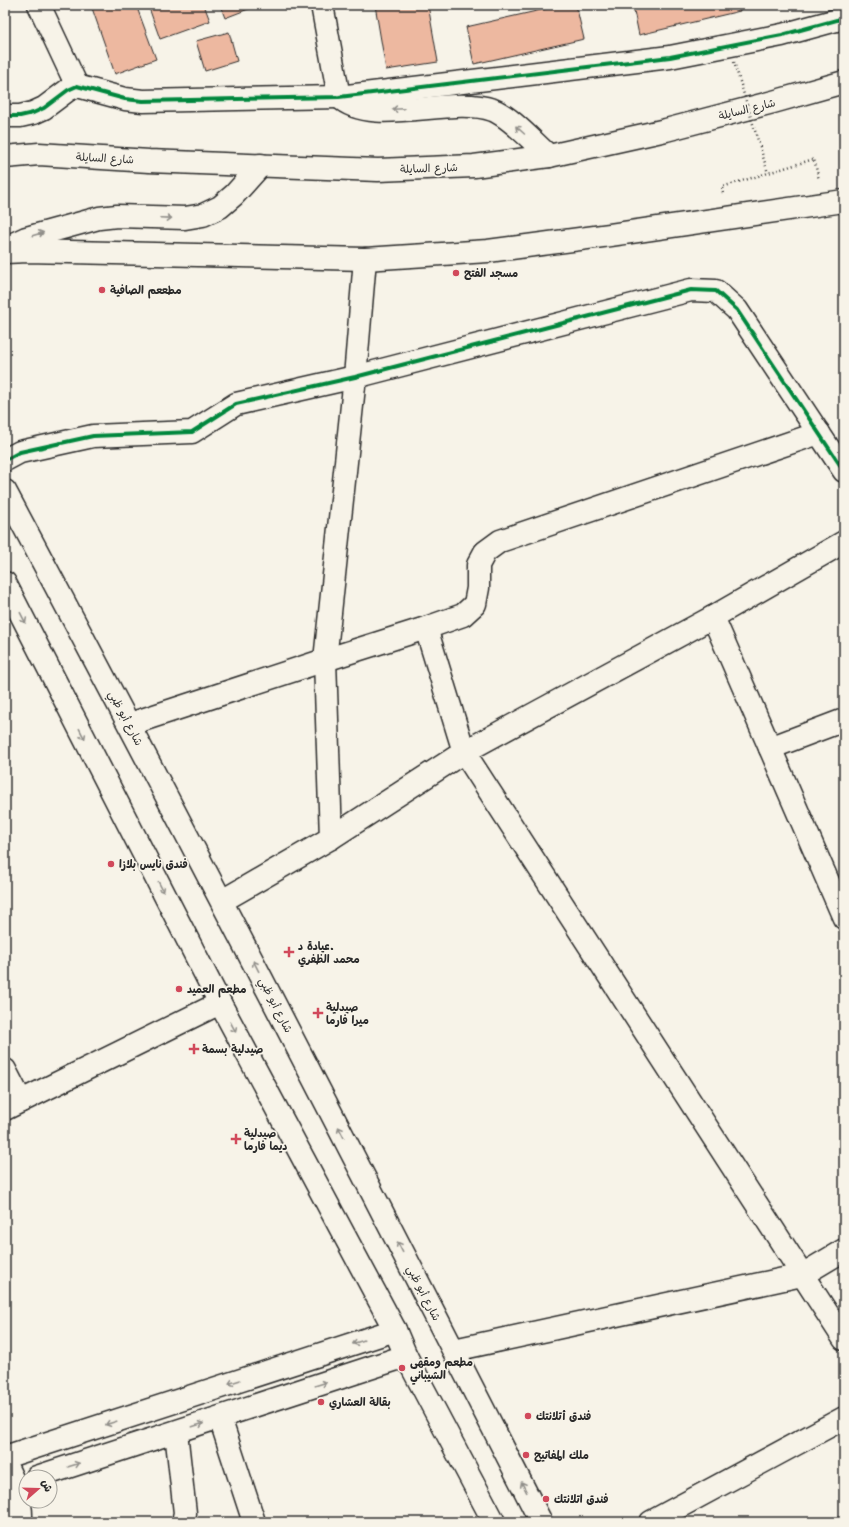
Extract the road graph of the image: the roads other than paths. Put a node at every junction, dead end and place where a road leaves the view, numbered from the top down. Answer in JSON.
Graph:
{"nodes":[{"id":1,"x":39,"y":5,"type":"edge"},
{"id":2,"x":322,"y":5,"type":"edge"},
{"id":3,"x":842,"y":5,"type":"edge"},
{"id":4,"x":844,"y":10,"type":"edge"},
{"id":5,"x":844,"y":18,"type":"edge"},
{"id":6,"x":844,"y":82,"type":"edge"},
{"id":7,"x":77,"y":86,"type":"junction"},
{"id":8,"x":339,"y":97,"type":"junction"},
{"id":9,"x":5,"y":116,"type":"edge"},
{"id":10,"x":549,"y":156,"type":"junction"},
{"id":11,"x":5,"y":158,"type":"edge"},
{"id":12,"x":261,"y":165,"type":"junction"},
{"id":13,"x":844,"y":200,"type":"edge"},
{"id":14,"x":5,"y":252,"type":"edge"},
{"id":15,"x":365,"y":259,"type":"junction"},
{"id":16,"x":355,"y":377,"type":"junction"},
{"id":17,"x":818,"y":433,"type":"junction"},
{"id":18,"x":5,"y":460,"type":"edge"},
{"id":19,"x":844,"y":471,"type":"edge"},
{"id":20,"x":5,"y":491,"type":"edge"},
{"id":21,"x":844,"y":542,"type":"edge"},
{"id":22,"x":5,"y":583,"type":"edge"},
{"id":23,"x":714,"y":617,"type":"junction"},
{"id":24,"x":426,"y":628,"type":"junction"},
{"id":25,"x":324,"y":660,"type":"junction"},
{"id":26,"x":844,"y":720,"type":"edge"},
{"id":27,"x":130,"y":724,"type":"junction"},
{"id":28,"x":770,"y":748,"type":"junction"},
{"id":29,"x":464,"y":752,"type":"junction"},
{"id":30,"x":331,"y":838,"type":"junction"},
{"id":31,"x":222,"y":901,"type":"junction"},
{"id":32,"x":843,"y":912,"type":"edge"},
{"id":33,"x":220,"y":1003,"type":"junction"},
{"id":34,"x":5,"y":1070,"type":"edge"},
{"id":35,"x":13,"y":1105,"type":"edge"},
{"id":36,"x":844,"y":1250,"type":"edge"},
{"id":37,"x":802,"y":1275,"type":"junction"},
{"id":38,"x":395,"y":1330,"type":"junction"},
{"id":39,"x":844,"y":1339,"type":"edge"},
{"id":40,"x":454,"y":1350,"type":"junction"},
{"id":41,"x":406,"y":1356,"type":"junction"},
{"id":42,"x":220,"y":1418,"type":"junction"},
{"id":43,"x":844,"y":1418,"type":"edge"},
{"id":44,"x":176,"y":1432,"type":"junction"},
{"id":45,"x":5,"y":1457,"type":"edge"},
{"id":46,"x":5,"y":1464,"type":"edge"},
{"id":47,"x":58,"y":1470,"type":"edge"},
{"id":48,"x":16,"y":1484,"type":"edge"},
{"id":49,"x":5,"y":1516,"type":"edge"},
{"id":50,"x":10,"y":1522,"type":"edge"},
{"id":51,"x":21,"y":1522,"type":"edge"},
{"id":52,"x":182,"y":1522,"type":"edge"},
{"id":53,"x":254,"y":1522,"type":"edge"},
{"id":54,"x":494,"y":1522,"type":"edge"},
{"id":55,"x":542,"y":1522,"type":"edge"},
{"id":56,"x":651,"y":1522,"type":"edge"}],
"edges":[{"from":1,"to":7,"type":"street"},
{"from":2,"to":8,"type":"street"},
{"from":3,"to":4,"type":"street"},
{"from":5,"to":8,"type":"street"},
{"from":6,"to":10,"type":"street","name":"شارع السايلة"},
{"from":7,"to":8,"type":"street"},
{"from":7,"to":9,"type":"street"},
{"from":10,"to":8,"type":"street","one_way":true},
{"from":10,"to":12,"type":"street","name":"شارع السايلة"},
{"from":11,"to":12,"type":"street","name":"شارع السايلة"},
{"from":14,"to":12,"type":"street","one_way":true},
{"from":13,"to":15,"type":"street"},
{"from":14,"to":15,"type":"street"},
{"from":15,"to":16,"type":"street"},
{"from":16,"to":17,"type":"street"},
{"from":16,"to":18,"type":"street"},
{"from":16,"to":25,"type":"street"},
{"from":17,"to":19,"type":"street"},
{"from":17,"to":24,"type":"street"},
{"from":20,"to":27,"type":"street","name":"شارع أبو ظبي"},
{"from":21,"to":23,"type":"street"},
{"from":22,"to":33,"type":"street","one_way":true},
{"from":23,"to":28,"type":"street"},
{"from":23,"to":29,"type":"street"},
{"from":24,"to":25,"type":"street"},
{"from":24,"to":29,"type":"street"},
{"from":25,"to":27,"type":"street"},
{"from":25,"to":30,"type":"street"},
{"from":26,"to":28,"type":"street"},
{"from":27,"to":31,"type":"street","name":"شارع أبو ظبي"},
{"from":28,"to":32,"type":"street"},
{"from":29,"to":30,"type":"street"},
{"from":29,"to":37,"type":"street"},
{"from":30,"to":31,"type":"street"},
{"from":40,"to":31,"type":"street","name":"شارع أبو ظبي","one_way":true},
{"from":33,"to":35,"type":"street"},
{"from":33,"to":38,"type":"street","one_way":true},
{"from":34,"to":35,"type":"street"},
{"from":36,"to":37,"type":"street"},
{"from":37,"to":39,"type":"street"},
{"from":37,"to":40,"type":"street"},
{"from":38,"to":41,"type":"street"},
{"from":38,"to":45,"type":"street","one_way":true},
{"from":55,"to":40,"type":"street","name":"شارع أبو ظبي","one_way":true},
{"from":42,"to":41,"type":"street","one_way":true},
{"from":41,"to":54,"type":"street"},
{"from":44,"to":42,"type":"street","one_way":true},
{"from":42,"to":53,"type":"street"},
{"from":43,"to":56,"type":"street"},
{"from":47,"to":44,"type":"street","one_way":true},
{"from":44,"to":52,"type":"street"},
{"from":46,"to":48,"type":"street"},
{"from":48,"to":51,"type":"street"},
{"from":49,"to":50,"type":"street"}]}
